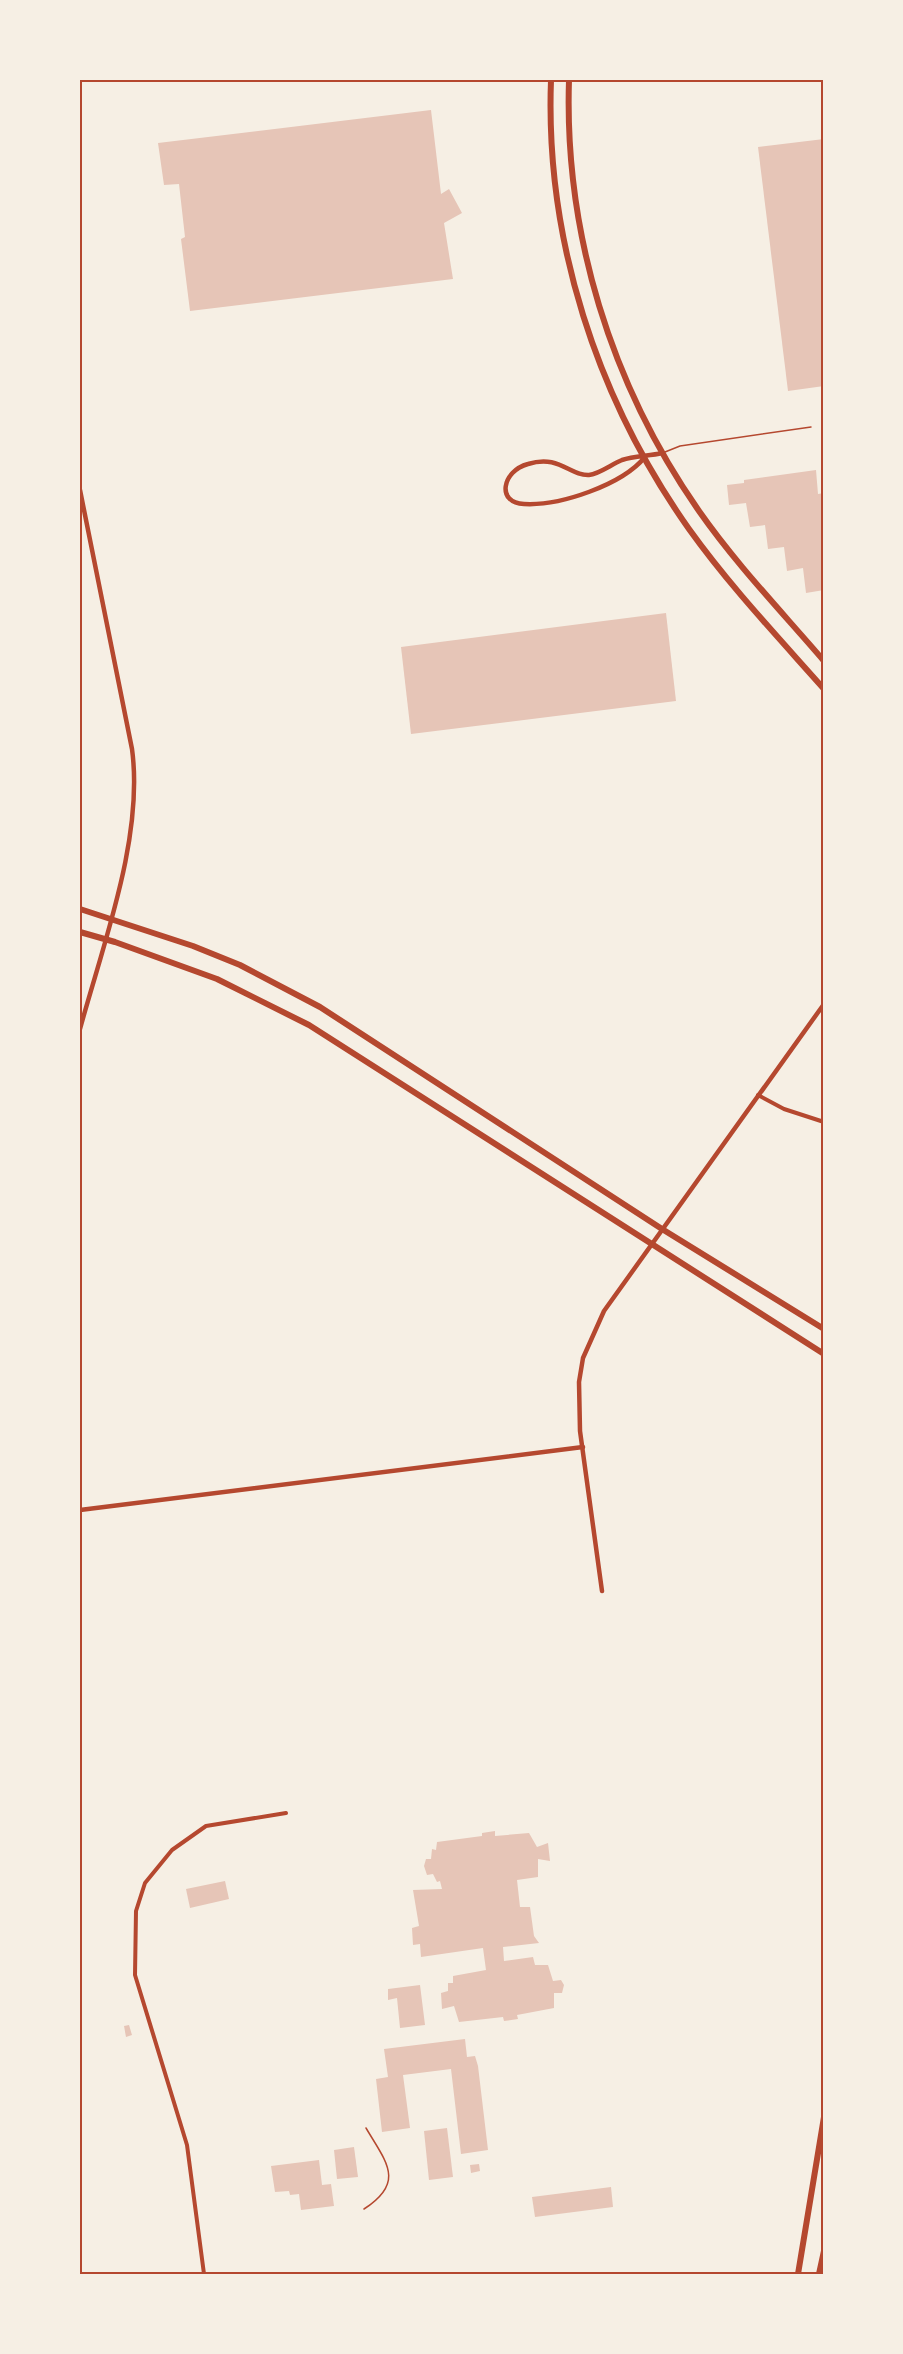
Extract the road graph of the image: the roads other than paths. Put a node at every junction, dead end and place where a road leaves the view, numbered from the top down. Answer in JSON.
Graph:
{"nodes":[{"id":1,"x":550,"y":80,"type":"edge"},
{"id":2,"x":569,"y":80,"type":"edge"},
{"id":3,"x":811,"y":427,"type":"dead end"},
{"id":4,"x":662,"y":453,"type":"junction"},
{"id":5,"x":645,"y":458,"type":"junction"},
{"id":6,"x":80,"y":489,"type":"edge"},
{"id":7,"x":824,"y":662,"type":"edge"},
{"id":8,"x":824,"y":689,"type":"edge"},
{"id":9,"x":80,"y":909,"type":"edge"},
{"id":10,"x":111,"y":917,"type":"junction"},
{"id":11,"x":80,"y":932,"type":"edge"},
{"id":12,"x":105,"y":938,"type":"junction"},
{"id":13,"x":824,"y":1004,"type":"edge"},
{"id":14,"x":80,"y":1029,"type":"edge"},
{"id":15,"x":757,"y":1095,"type":"junction"},
{"id":16,"x":824,"y":1122,"type":"edge"},
{"id":17,"x":662,"y":1229,"type":"junction"},
{"id":18,"x":650,"y":1245,"type":"junction"},
{"id":19,"x":824,"y":1329,"type":"edge"},
{"id":20,"x":824,"y":1354,"type":"edge"},
{"id":21,"x":582,"y":1447,"type":"junction"},
{"id":22,"x":80,"y":1510,"type":"edge"},
{"id":23,"x":602,"y":1590,"type":"dead end"},
{"id":24,"x":286,"y":1812,"type":"dead end"},
{"id":25,"x":824,"y":2117,"type":"edge"},
{"id":26,"x":366,"y":2128,"type":"dead end"},
{"id":27,"x":364,"y":2209,"type":"dead end"},
{"id":28,"x":824,"y":2252,"type":"edge"},
{"id":29,"x":204,"y":2274,"type":"edge"},
{"id":30,"x":798,"y":2274,"type":"edge"},
{"id":31,"x":819,"y":2274,"type":"edge"}],
"edges":[{"from":1,"to":5,"type":"main road"},
{"from":2,"to":4,"type":"main road"},
{"from":3,"to":4,"type":"lane"},
{"from":4,"to":5,"type":"street"},
{"from":4,"to":7,"type":"main road"},
{"from":5,"to":5,"type":"street"},
{"from":5,"to":8,"type":"main road"},
{"from":6,"to":10,"type":"street"},
{"from":9,"to":10,"type":"main road"},
{"from":10,"to":12,"type":"street"},
{"from":10,"to":17,"type":"main road"},
{"from":11,"to":12,"type":"main road"},
{"from":12,"to":14,"type":"street"},
{"from":12,"to":18,"type":"main road"},
{"from":13,"to":15,"type":"street"},
{"from":15,"to":16,"type":"street"},
{"from":15,"to":17,"type":"street"},
{"from":17,"to":18,"type":"street"},
{"from":17,"to":19,"type":"main road"},
{"from":18,"to":20,"type":"main road"},
{"from":18,"to":21,"type":"street"},
{"from":21,"to":22,"type":"street"},
{"from":21,"to":23,"type":"street"},
{"from":24,"to":29,"type":"street"},
{"from":25,"to":30,"type":"main road"},
{"from":26,"to":27,"type":"lane"},
{"from":28,"to":31,"type":"main road"}]}
